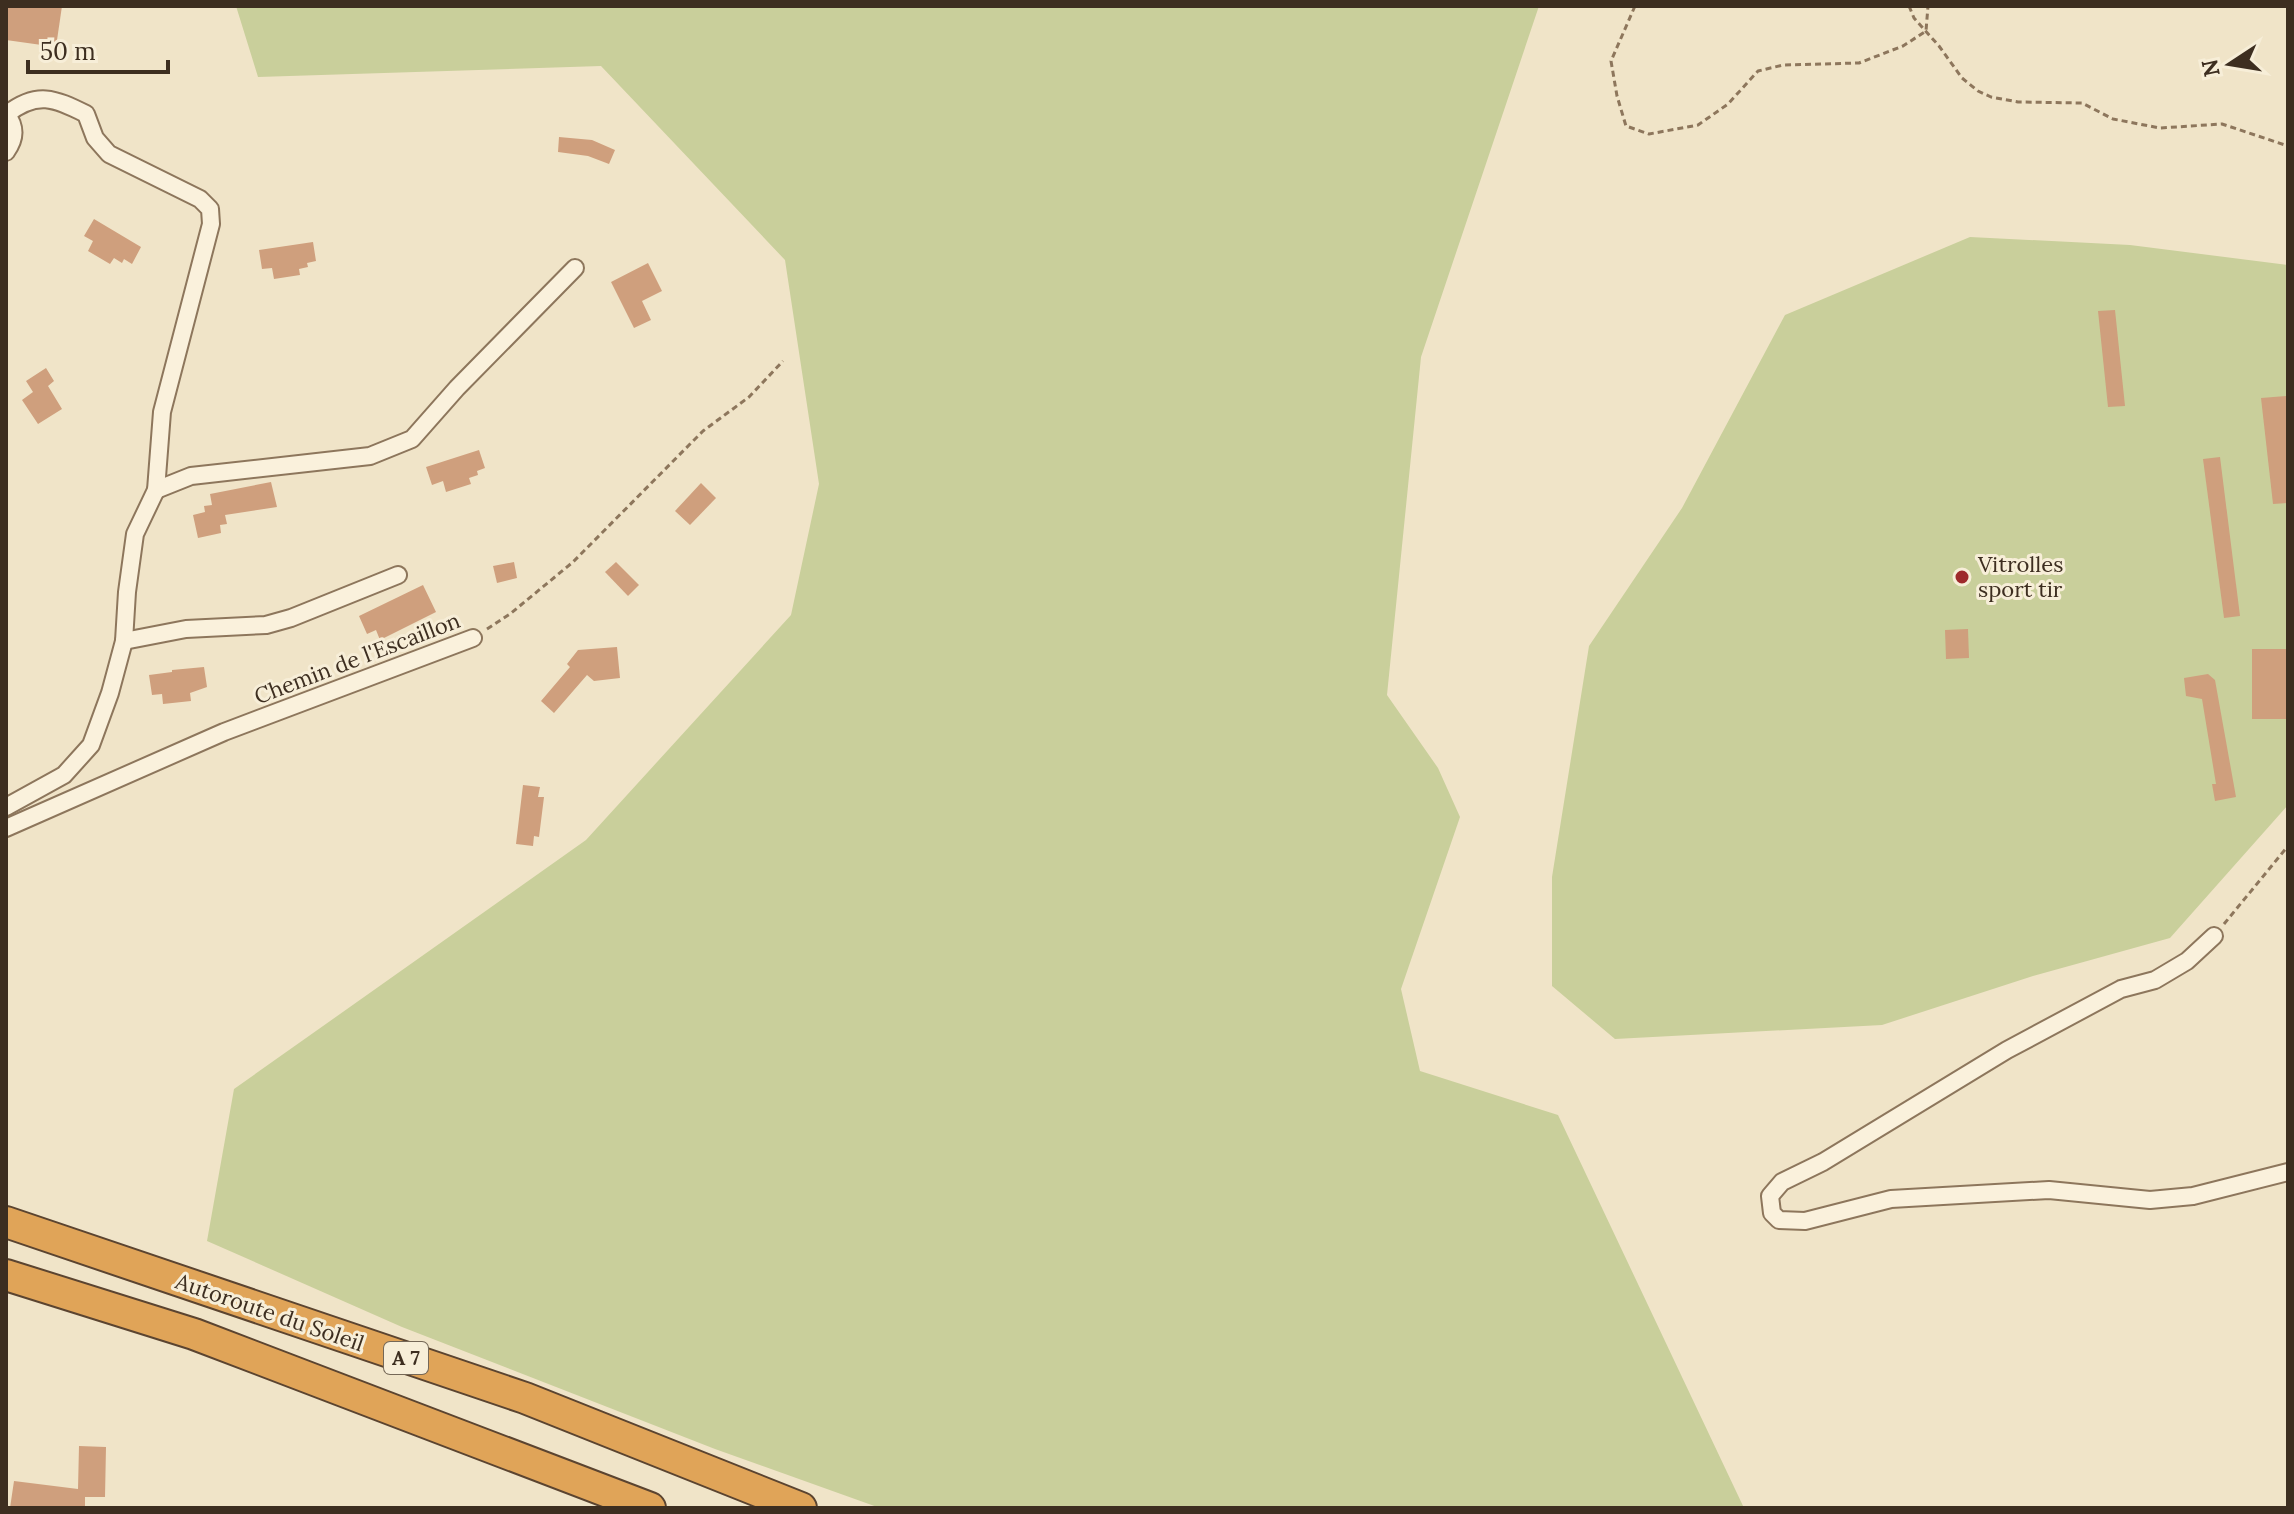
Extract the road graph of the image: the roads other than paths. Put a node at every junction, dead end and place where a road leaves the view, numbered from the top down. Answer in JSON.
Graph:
{"nodes":[{"id":1,"x":7,"y":114,"type":"edge"},
{"id":2,"x":6,"y":152,"type":"edge"},
{"id":3,"x":575,"y":268,"type":"dead end"},
{"id":4,"x":156,"y":490,"type":"junction"},
{"id":5,"x":398,"y":575,"type":"dead end"},
{"id":6,"x":473,"y":638,"type":"road end"},
{"id":7,"x":124,"y":641,"type":"junction"},
{"id":8,"x":6,"y":807,"type":"edge"},
{"id":9,"x":6,"y":828,"type":"edge"},
{"id":10,"x":2214,"y":936,"type":"road end"},
{"id":11,"x":2288,"y":1172,"type":"edge"},
{"id":12,"x":6,"y":1222,"type":"edge"},
{"id":13,"x":6,"y":1275,"type":"edge"},
{"id":14,"x":650,"y":1508,"type":"edge"},
{"id":15,"x":801,"y":1508,"type":"edge"}],
"edges":[{"from":1,"to":2,"type":"street"},
{"from":1,"to":4,"type":"street"},
{"from":3,"to":4,"type":"street"},
{"from":4,"to":7,"type":"street"},
{"from":5,"to":7,"type":"street"},
{"from":6,"to":9,"type":"street","name":"Chemin de l'Escaillon"},
{"from":7,"to":8,"type":"street"},
{"from":10,"to":11,"type":"street"},
{"from":12,"to":15,"type":"highway","name":"Autoroute du Soleil","number":"A 7"},
{"from":13,"to":14,"type":"highway","name":"Autoroute du Soleil","number":"A 7"}]}
